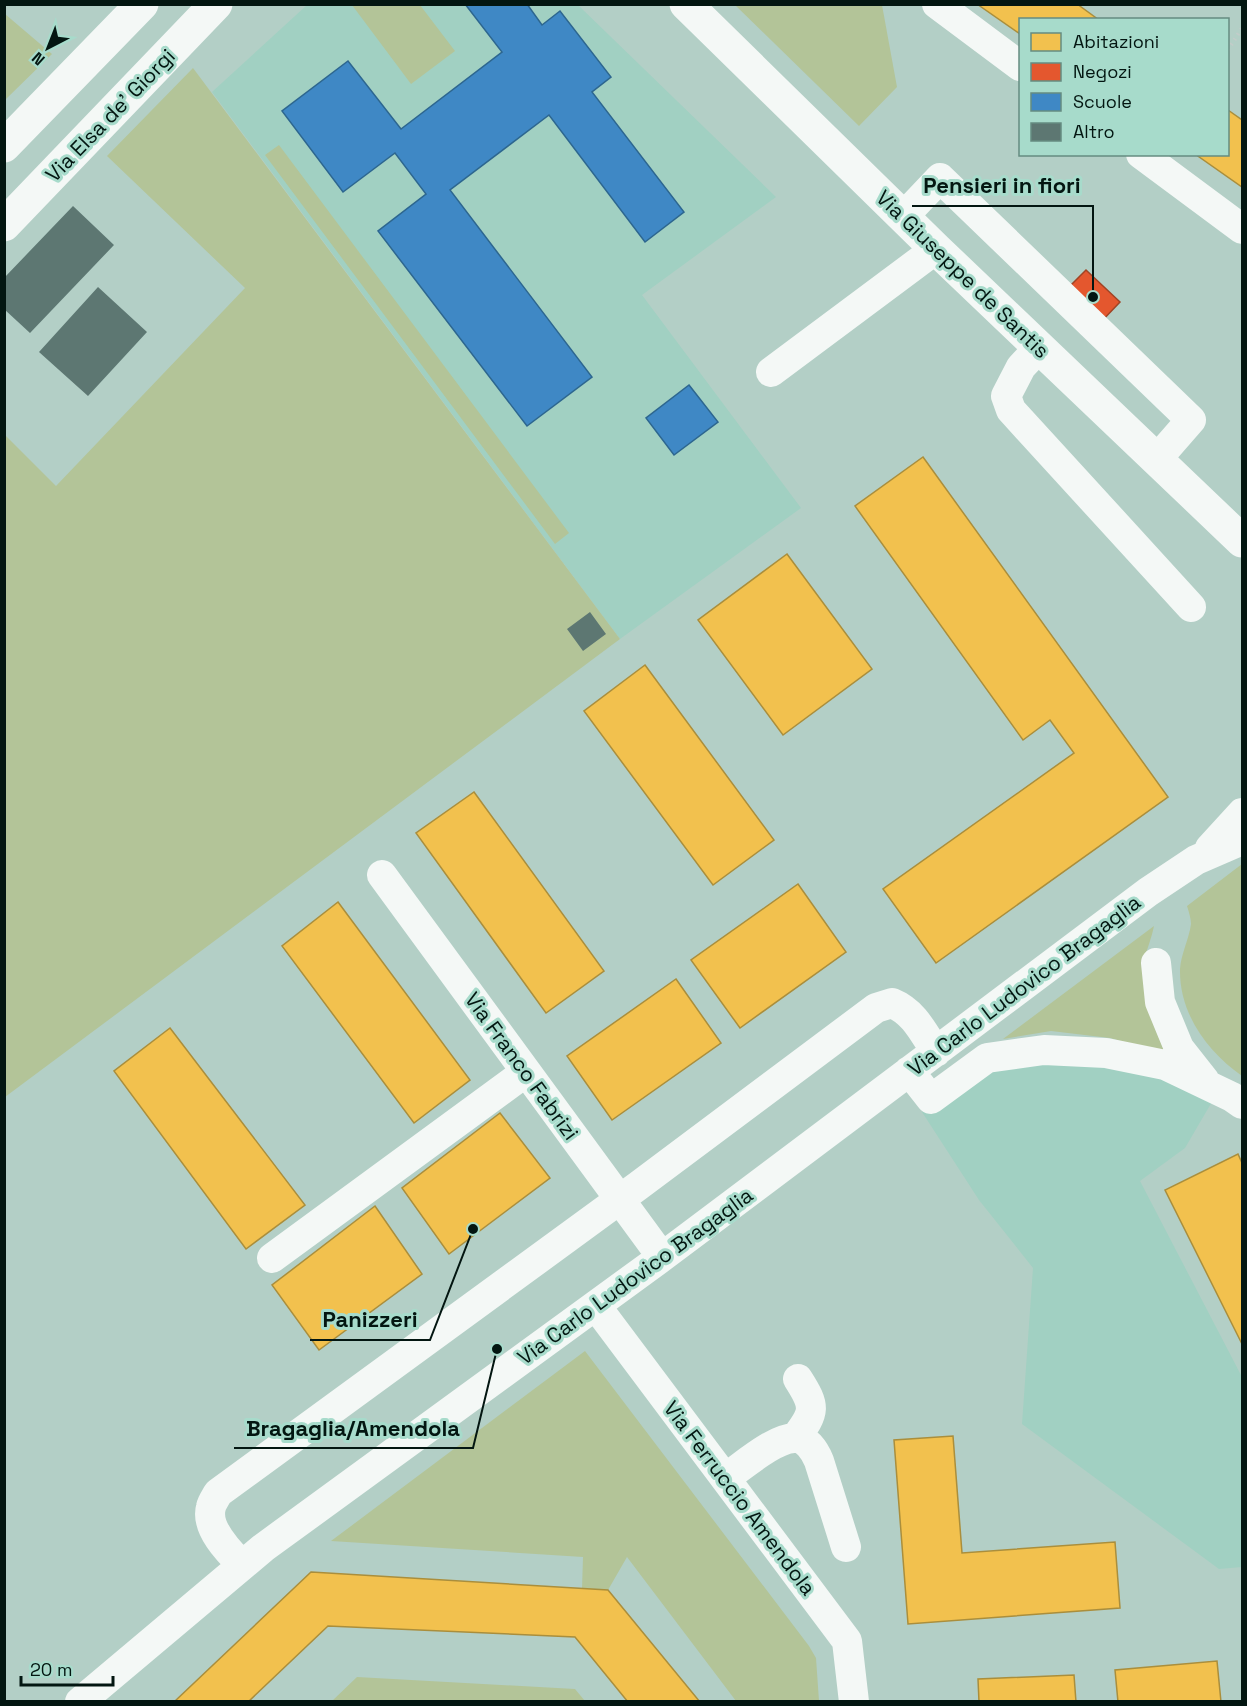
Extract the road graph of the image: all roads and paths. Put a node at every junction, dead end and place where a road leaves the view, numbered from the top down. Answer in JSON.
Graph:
{"nodes":[{"id":1,"x":142,"y":4,"type":"edge"},
{"id":2,"x":216,"y":4,"type":"edge"},
{"id":3,"x":686,"y":4,"type":"edge"},
{"id":4,"x":937,"y":4,"type":"edge"},
{"id":5,"x":1242,"y":28,"type":"edge"},
{"id":6,"x":1229,"y":47,"type":"edge"},
{"id":7,"x":1019,"y":65,"type":"edge"},
{"id":8,"x":4,"y":146,"type":"edge"},
{"id":9,"x":1144,"y":156,"type":"edge"},
{"id":10,"x":903,"y":217,"type":"junction"},
{"id":11,"x":4,"y":225,"type":"edge"},
{"id":12,"x":1242,"y":229,"type":"edge"},
{"id":13,"x":936,"y":249,"type":"junction"},
{"id":14,"x":1040,"y":348,"type":"junction"},
{"id":15,"x":771,"y":372,"type":"dead end"},
{"id":16,"x":1157,"y":459,"type":"junction"},
{"id":17,"x":1242,"y":541,"type":"edge"},
{"id":18,"x":1191,"y":607,"type":"dead end"},
{"id":19,"x":1242,"y":813,"type":"edge"},
{"id":20,"x":1242,"y":840,"type":"edge"},
{"id":21,"x":1197,"y":860,"type":"junction"},
{"id":22,"x":382,"y":875,"type":"dead end"},
{"id":23,"x":1156,"y":963,"type":"dead end"},
{"id":24,"x":936,"y":1052,"type":"junction"},
{"id":25,"x":909,"y":1071,"type":"junction"},
{"id":26,"x":526,"y":1072,"type":"junction"},
{"id":27,"x":1208,"y":1086,"type":"junction"},
{"id":28,"x":1242,"y":1104,"type":"edge"},
{"id":29,"x":620,"y":1199,"type":"junction"},
{"id":30,"x":662,"y":1257,"type":"junction"},
{"id":31,"x":272,"y":1258,"type":"dead end"},
{"id":32,"x":596,"y":1306,"type":"junction"},
{"id":33,"x":798,"y":1379,"type":"dead end"},
{"id":34,"x":796,"y":1437,"type":"junction"},
{"id":35,"x":725,"y":1478,"type":"junction"},
{"id":36,"x":846,"y":1547,"type":"dead end"},
{"id":37,"x":242,"y":1566,"type":"junction"},
{"id":38,"x":80,"y":1701,"type":"edge"},
{"id":39,"x":854,"y":1701,"type":"edge"}],
"edges":[{"from":1,"to":8,"type":"main road"},
{"from":2,"to":11,"type":"main road","name":"Via Elsa de' Giorgi"},
{"from":3,"to":10,"type":"main road","name":"Via Giuseppe de Santis"},
{"from":4,"to":7,"type":"street"},
{"from":5,"to":6,"type":"path"},
{"from":9,"to":12,"type":"street"},
{"from":10,"to":13,"type":"main road","name":"Via Giuseppe de Santis"},
{"from":10,"to":16,"type":"street"},
{"from":13,"to":14,"type":"main road","name":"Via Giuseppe de Santis"},
{"from":13,"to":15,"type":"street"},
{"from":14,"to":16,"type":"main road","name":"Via Giuseppe de Santis"},
{"from":14,"to":18,"type":"street"},
{"from":16,"to":17,"type":"main road","name":"Via Giuseppe de Santis"},
{"from":19,"to":21,"type":"street","name":"Via Carlo Ludovico Bragaglia"},
{"from":20,"to":21,"type":"street","name":"Via Carlo Ludovico Bragaglia"},
{"from":21,"to":24,"type":"street","name":"Via Carlo Ludovico Bragaglia"},
{"from":22,"to":26,"type":"street","name":"Via Franco Fabrizi"},
{"from":23,"to":27,"type":"street"},
{"from":24,"to":25,"type":"street","name":"Via Carlo Ludovico Bragaglia"},
{"from":24,"to":29,"type":"street"},
{"from":25,"to":27,"type":"street"},
{"from":25,"to":30,"type":"street","name":"Via Carlo Ludovico Bragaglia"},
{"from":26,"to":29,"type":"street","name":"Via Franco Fabrizi"},
{"from":26,"to":31,"type":"street"},
{"from":27,"to":28,"type":"street"},
{"from":29,"to":30,"type":"street","name":"Via Franco Fabrizi"},
{"from":29,"to":37,"type":"street"},
{"from":30,"to":32,"type":"street","name":"Via Carlo Ludovico Bragaglia"},
{"from":32,"to":35,"type":"street","name":"Via Ferruccio Amendola"},
{"from":32,"to":37,"type":"street","name":"Via Carlo Ludovico Bragaglia"},
{"from":33,"to":34,"type":"street"},
{"from":34,"to":35,"type":"street"},
{"from":34,"to":36,"type":"street"},
{"from":35,"to":39,"type":"street","name":"Via Ferruccio Amendola"},
{"from":37,"to":38,"type":"street","name":"Via Carlo Ludovico Bragaglia"}]}
